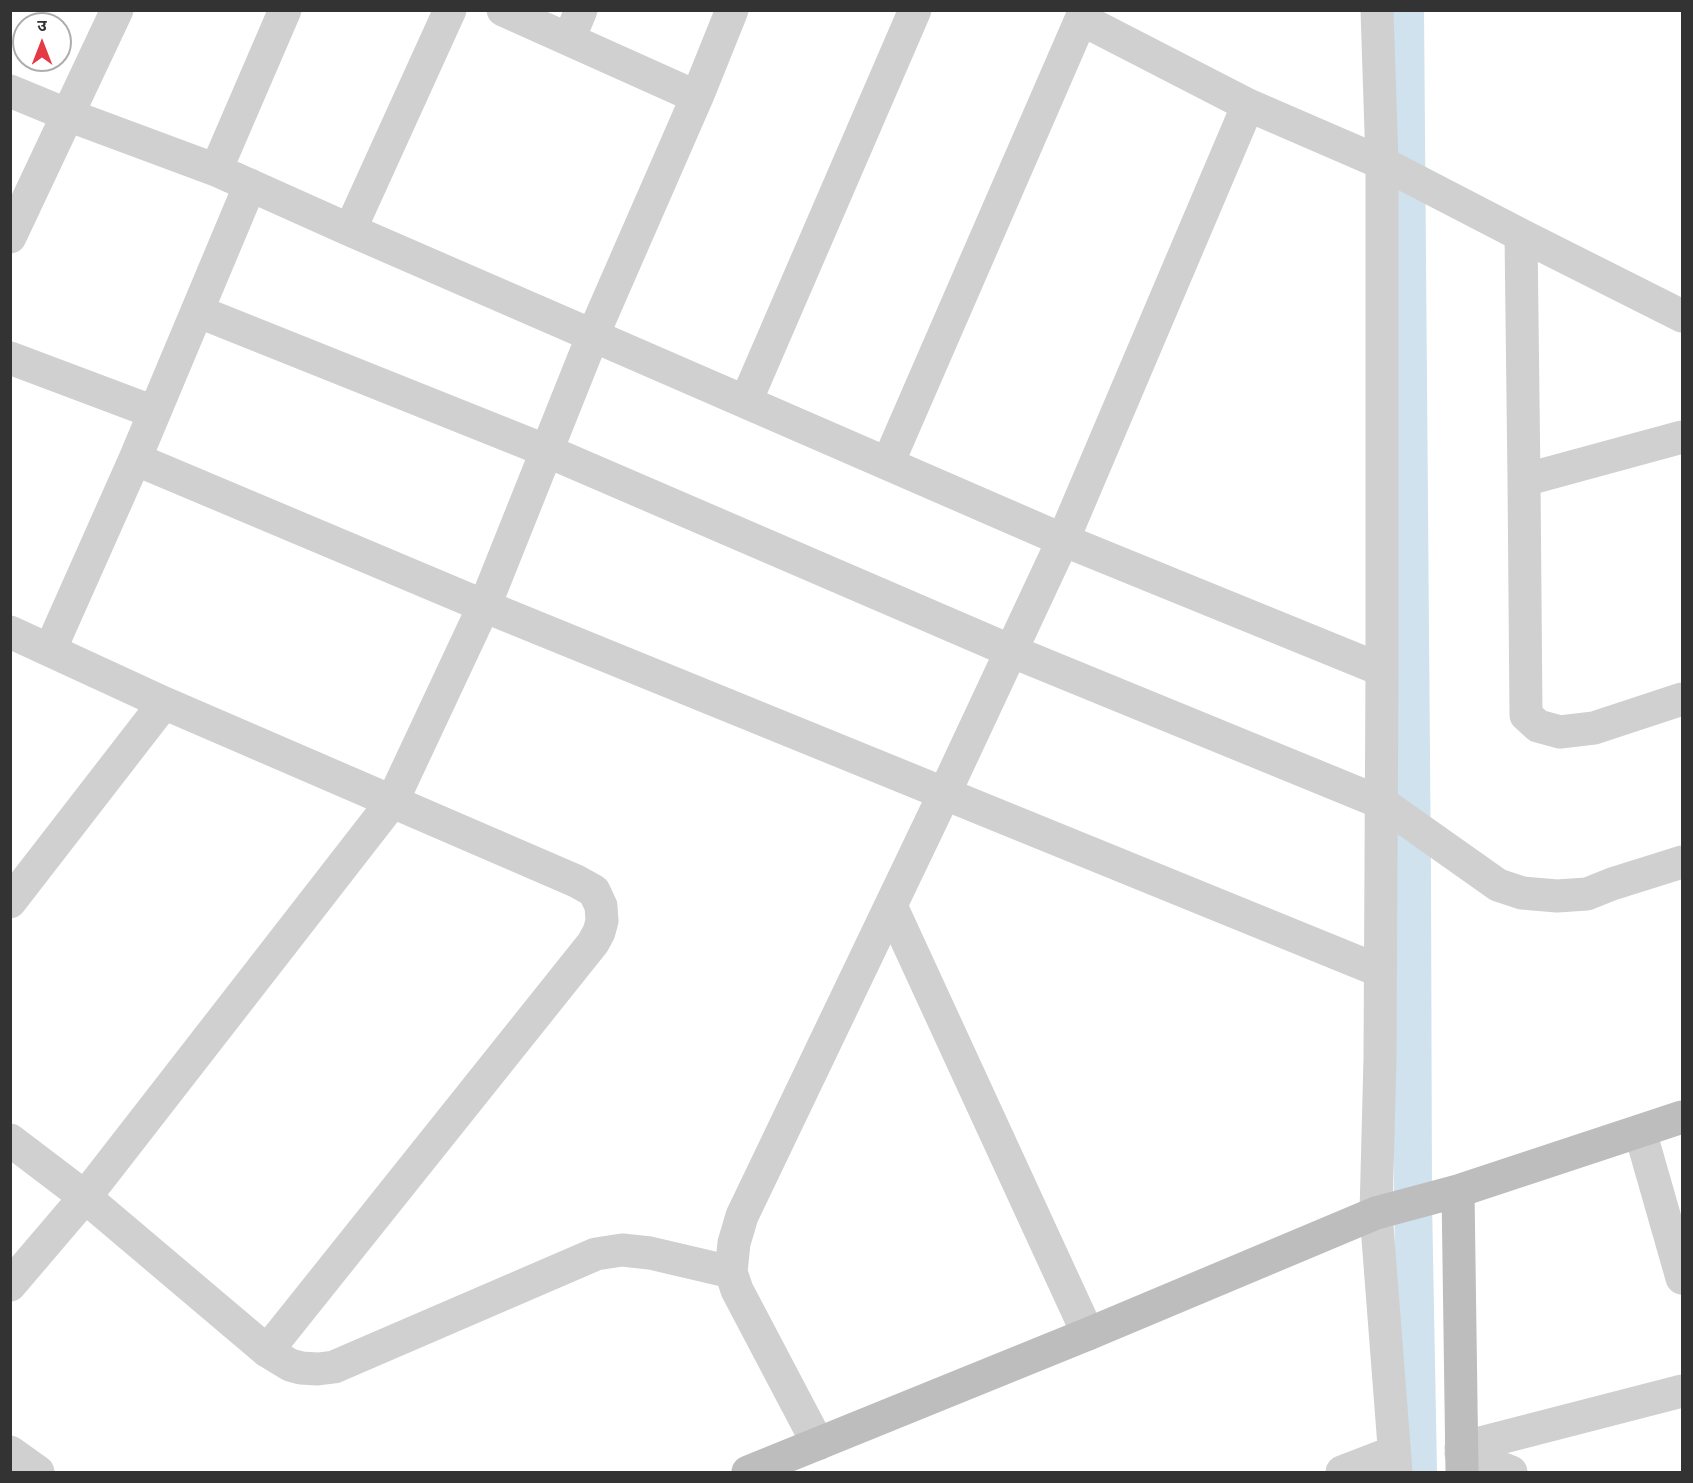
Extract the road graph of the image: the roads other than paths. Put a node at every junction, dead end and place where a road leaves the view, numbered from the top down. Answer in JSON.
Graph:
{"nodes":[{"id":1,"x":117,"y":10,"type":"edge"},
{"id":2,"x":285,"y":10,"type":"edge"},
{"id":3,"x":450,"y":10,"type":"edge"},
{"id":4,"x":503,"y":10,"type":"edge"},
{"id":5,"x":732,"y":10,"type":"edge"},
{"id":6,"x":915,"y":10,"type":"edge"},
{"id":7,"x":1377,"y":10,"type":"edge"},
{"id":8,"x":1083,"y":14,"type":"edge"},
{"id":9,"x":575,"y":25,"type":"edge"},
{"id":10,"x":10,"y":91,"type":"edge"},
{"id":11,"x":697,"y":97,"type":"junction"},
{"id":12,"x":1248,"y":105,"type":"junction"},
{"id":13,"x":69,"y":116,"type":"junction"},
{"id":14,"x":1382,"y":163,"type":"junction"},
{"id":15,"x":216,"y":170,"type":"junction"},
{"id":16,"x":250,"y":185,"type":"junction"},
{"id":17,"x":351,"y":230,"type":"junction"},
{"id":18,"x":1521,"y":235,"type":"junction"},
{"id":19,"x":10,"y":237,"type":"edge"},
{"id":20,"x":197,"y":311,"type":"junction"},
{"id":21,"x":1683,"y":316,"type":"edge"},
{"id":22,"x":593,"y":336,"type":"junction"},
{"id":23,"x":10,"y":358,"type":"edge"},
{"id":24,"x":746,"y":401,"type":"junction"},
{"id":25,"x":155,"y":411,"type":"junction"},
{"id":26,"x":1683,"y":437,"type":"edge"},
{"id":27,"x":547,"y":451,"type":"junction"},
{"id":28,"x":135,"y":459,"type":"junction"},
{"id":29,"x":888,"y":463,"type":"junction"},
{"id":30,"x":1524,"y":480,"type":"junction"},
{"id":31,"x":1063,"y":540,"type":"junction"},
{"id":32,"x":484,"y":606,"type":"junction"},
{"id":33,"x":10,"y":632,"type":"edge"},
{"id":34,"x":50,"y":650,"type":"junction"},
{"id":35,"x":1011,"y":651,"type":"junction"},
{"id":36,"x":1382,"y":670,"type":"junction"},
{"id":37,"x":1683,"y":699,"type":"edge"},
{"id":38,"x":164,"y":703,"type":"junction"},
{"id":39,"x":944,"y":794,"type":"junction"},
{"id":40,"x":392,"y":801,"type":"junction"},
{"id":41,"x":1382,"y":803,"type":"junction"},
{"id":42,"x":1683,"y":862,"type":"edge"},
{"id":43,"x":10,"y":902,"type":"edge"},
{"id":44,"x":891,"y":906,"type":"junction"},
{"id":45,"x":1380,"y":971,"type":"junction"},
{"id":46,"x":1683,"y":1117,"type":"edge"},
{"id":47,"x":1641,"y":1131,"type":"junction"},
{"id":48,"x":10,"y":1140,"type":"edge"},
{"id":49,"x":1455,"y":1192,"type":"junction"},
{"id":50,"x":85,"y":1197,"type":"junction"},
{"id":51,"x":1382,"y":1211,"type":"junction"},
{"id":52,"x":731,"y":1272,"type":"junction"},
{"id":53,"x":1683,"y":1278,"type":"edge"},
{"id":54,"x":10,"y":1285,"type":"edge"},
{"id":55,"x":1088,"y":1334,"type":"junction"},
{"id":56,"x":267,"y":1351,"type":"junction"},
{"id":57,"x":1683,"y":1391,"type":"edge"},
{"id":58,"x":818,"y":1444,"type":"junction"},
{"id":59,"x":10,"y":1452,"type":"edge"},
{"id":60,"x":1461,"y":1458,"type":"edge"},
{"id":61,"x":1395,"y":1462,"type":"edge"},
{"id":62,"x":38,"y":1473,"type":"edge"},
{"id":63,"x":748,"y":1473,"type":"edge"},
{"id":64,"x":1342,"y":1473,"type":"edge"},
{"id":65,"x":1511,"y":1473,"type":"edge"}],
"edges":[{"from":1,"to":13,"type":"street"},
{"from":2,"to":15,"type":"street"},
{"from":3,"to":17,"type":"street"},
{"from":4,"to":9,"type":"street"},
{"from":5,"to":11,"type":"street"},
{"from":6,"to":24,"type":"street"},
{"from":7,"to":14,"type":"street"},
{"from":8,"to":12,"type":"street"},
{"from":8,"to":29,"type":"street"},
{"from":9,"to":11,"type":"street"},
{"from":10,"to":13,"type":"street"},
{"from":11,"to":22,"type":"street"},
{"from":12,"to":14,"type":"street"},
{"from":12,"to":31,"type":"street"},
{"from":13,"to":15,"type":"street"},
{"from":13,"to":19,"type":"street"},
{"from":14,"to":18,"type":"street"},
{"from":14,"to":36,"type":"street"},
{"from":15,"to":16,"type":"street"},
{"from":16,"to":17,"type":"street"},
{"from":16,"to":20,"type":"street"},
{"from":17,"to":22,"type":"street"},
{"from":18,"to":21,"type":"street"},
{"from":18,"to":30,"type":"street"},
{"from":20,"to":25,"type":"street"},
{"from":20,"to":27,"type":"street"},
{"from":22,"to":24,"type":"street"},
{"from":22,"to":27,"type":"street"},
{"from":23,"to":25,"type":"street"},
{"from":24,"to":29,"type":"street"},
{"from":25,"to":28,"type":"street"},
{"from":26,"to":30,"type":"street"},
{"from":27,"to":32,"type":"street"},
{"from":27,"to":35,"type":"street"},
{"from":28,"to":32,"type":"street"},
{"from":28,"to":34,"type":"street"},
{"from":29,"to":31,"type":"street"},
{"from":30,"to":37,"type":"street"},
{"from":31,"to":35,"type":"street"},
{"from":31,"to":36,"type":"street"},
{"from":32,"to":39,"type":"street"},
{"from":32,"to":40,"type":"street"},
{"from":33,"to":34,"type":"street"},
{"from":34,"to":38,"type":"street"},
{"from":35,"to":39,"type":"street"},
{"from":35,"to":41,"type":"street"},
{"from":36,"to":41,"type":"street"},
{"from":38,"to":40,"type":"street"},
{"from":38,"to":43,"type":"street"},
{"from":39,"to":44,"type":"street"},
{"from":39,"to":45,"type":"street"},
{"from":40,"to":50,"type":"street"},
{"from":40,"to":56,"type":"street"},
{"from":41,"to":42,"type":"street"},
{"from":41,"to":45,"type":"street"},
{"from":44,"to":52,"type":"street"},
{"from":44,"to":55,"type":"street"},
{"from":45,"to":51,"type":"street"},
{"from":46,"to":47,"type":"street"},
{"from":47,"to":49,"type":"street"},
{"from":47,"to":53,"type":"street"},
{"from":48,"to":50,"type":"street"},
{"from":49,"to":51,"type":"street"},
{"from":49,"to":60,"type":"street"},
{"from":50,"to":54,"type":"street"},
{"from":50,"to":56,"type":"street"},
{"from":51,"to":55,"type":"street"},
{"from":51,"to":61,"type":"street"},
{"from":52,"to":56,"type":"street"},
{"from":52,"to":58,"type":"street"},
{"from":55,"to":58,"type":"street"},
{"from":57,"to":60,"type":"street"},
{"from":58,"to":63,"type":"street"},
{"from":59,"to":62,"type":"street"},
{"from":60,"to":65,"type":"street"},
{"from":61,"to":64,"type":"street"}]}
